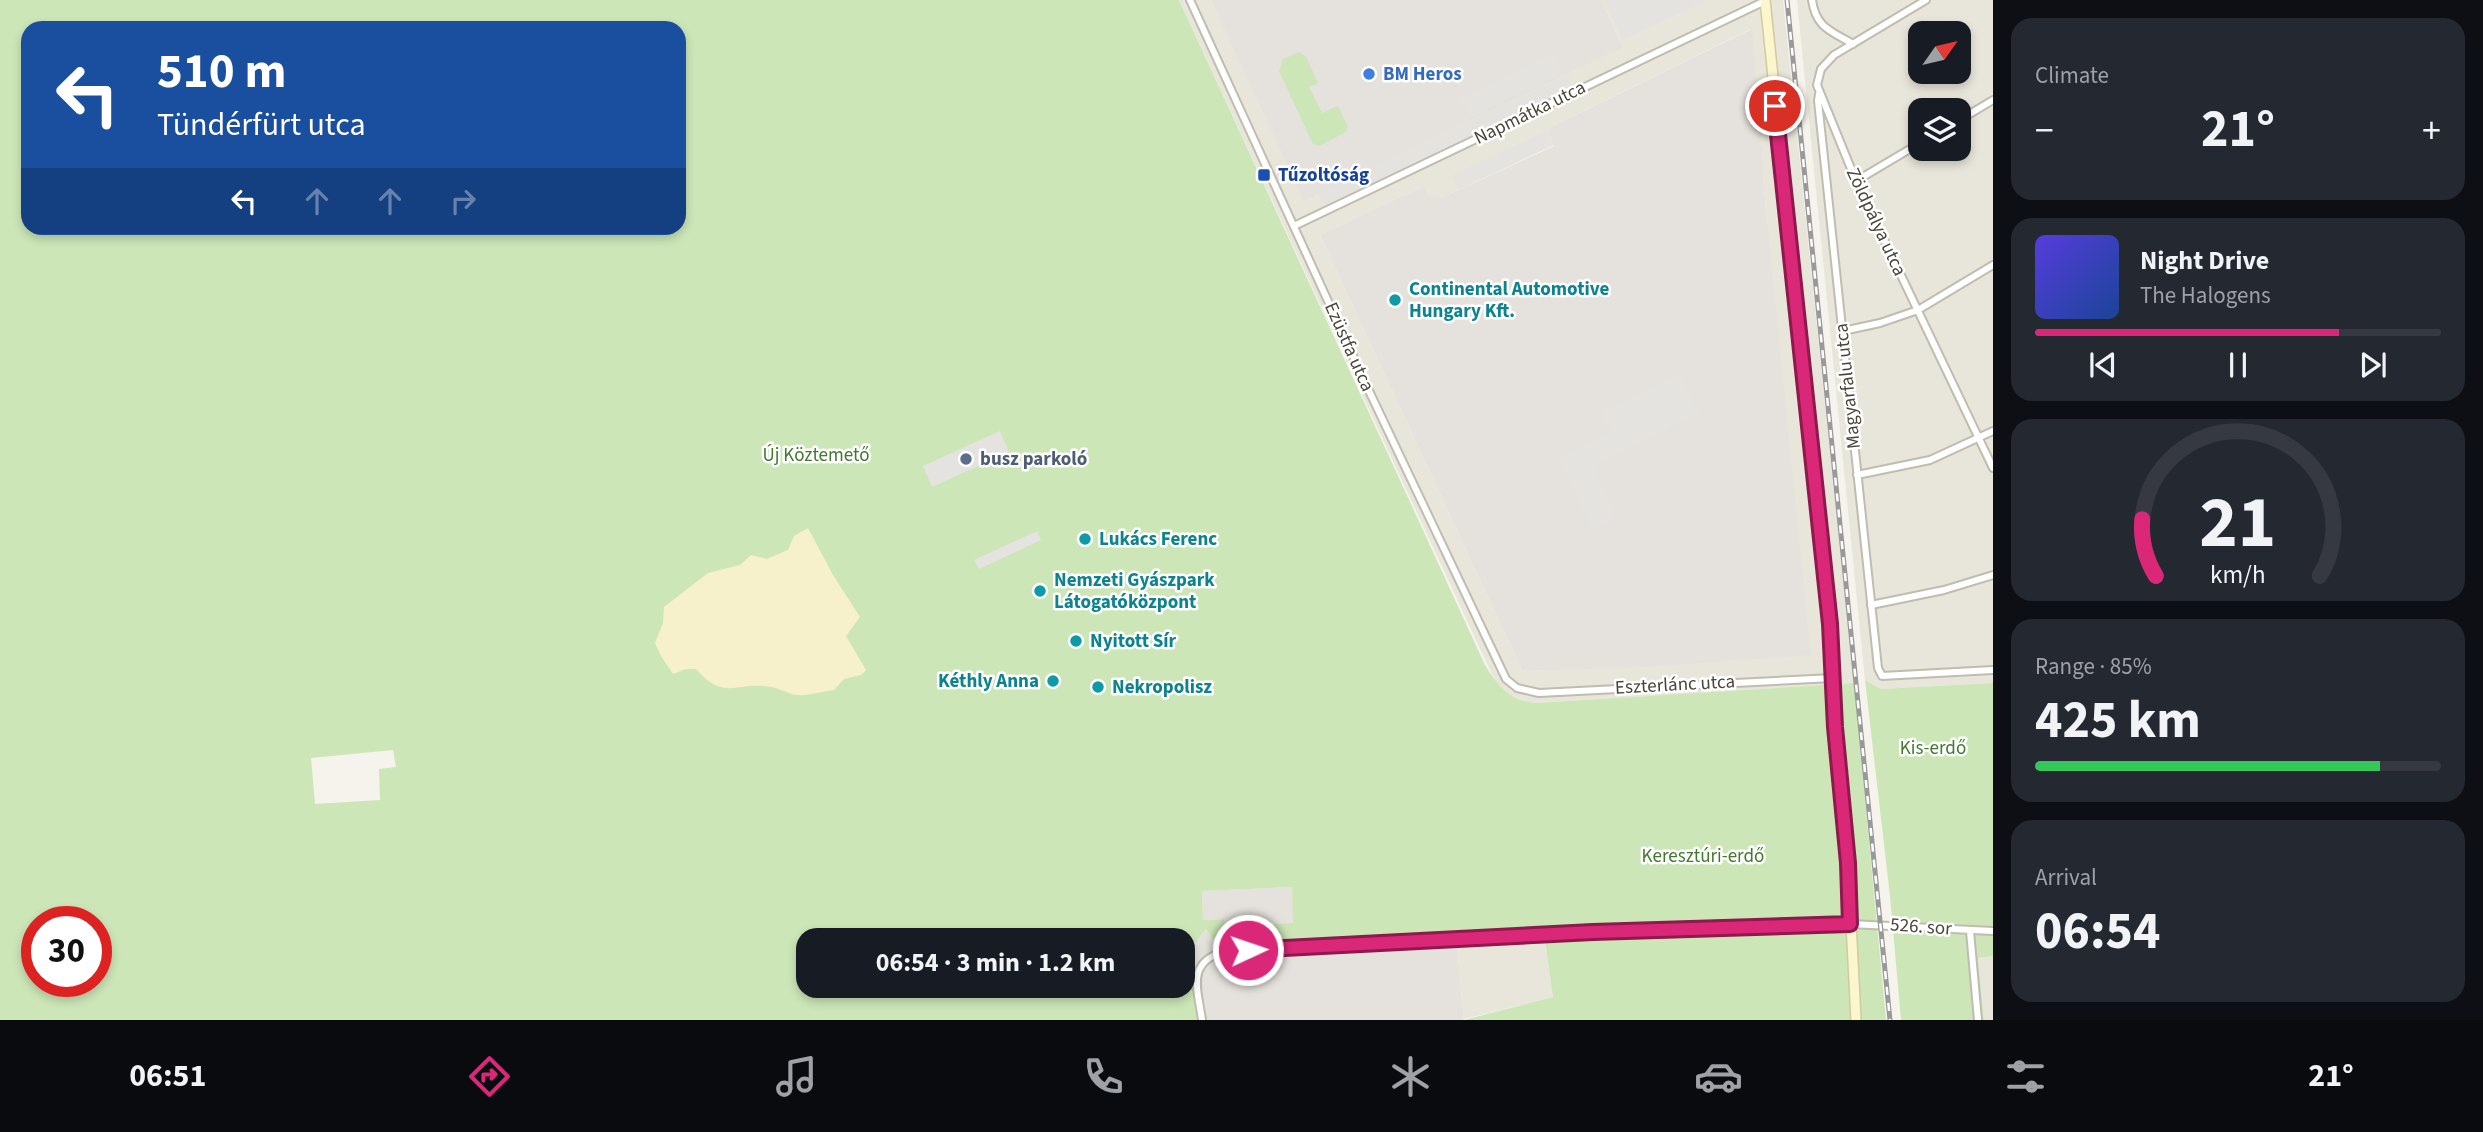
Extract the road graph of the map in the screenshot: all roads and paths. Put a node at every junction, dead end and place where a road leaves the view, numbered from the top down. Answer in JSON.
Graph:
{"nodes":[{"id":1,"x":1189,"y":0,"type":"edge"},
{"id":2,"x":1765,"y":0,"type":"edge"},
{"id":3,"x":1812,"y":0,"type":"edge"},
{"id":4,"x":1926,"y":0,"type":"edge"},
{"id":5,"x":1853,"y":44,"type":"junction"},
{"id":6,"x":1819,"y":94,"type":"junction"},
{"id":7,"x":1993,"y":100,"type":"edge"},
{"id":8,"x":1971,"y":113,"type":"edge"},
{"id":9,"x":1908,"y":151,"type":"edge"},
{"id":10,"x":1856,"y":181,"type":"junction"},
{"id":11,"x":1294,"y":226,"type":"junction"},
{"id":12,"x":1993,"y":265,"type":"edge"},
{"id":13,"x":1918,"y":310,"type":"junction"},
{"id":14,"x":1843,"y":331,"type":"junction"},
{"id":15,"x":1993,"y":431,"type":"edge"},
{"id":16,"x":1980,"y":439,"type":"junction"},
{"id":17,"x":1993,"y":468,"type":"edge"},
{"id":18,"x":1857,"y":475,"type":"junction"},
{"id":19,"x":1993,"y":575,"type":"edge"},
{"id":20,"x":1871,"y":605,"type":"junction"},
{"id":21,"x":1993,"y":670,"type":"edge"},
{"id":22,"x":1833,"y":677,"type":"junction"},
{"id":23,"x":1517,"y":688,"type":"joint"},
{"id":24,"x":1850,"y":924,"type":"junction"},
{"id":25,"x":1970,"y":931,"type":"junction"},
{"id":26,"x":1993,"y":931,"type":"edge"},
{"id":27,"x":1202,"y":1020,"type":"edge"},
{"id":28,"x":1856,"y":1020,"type":"edge"},
{"id":29,"x":1978,"y":1020,"type":"edge"}],
"edges":[{"from":1,"to":11,"type":"street","name":"Ezüstfa utca"},
{"from":2,"to":11,"type":"street","name":"Napmátka utca"},
{"from":2,"to":22,"type":"street"},
{"from":3,"to":5,"type":"street"},
{"from":4,"to":5,"type":"street"},
{"from":5,"to":6,"type":"street"},
{"from":6,"to":10,"type":"street","name":"Zöldpálya utca"},
{"from":6,"to":14,"type":"street","name":"Magyarfalu utca"},
{"from":7,"to":8,"type":"street"},
{"from":9,"to":10,"type":"street"},
{"from":10,"to":13,"type":"street","name":"Zöldpálya utca"},
{"from":11,"to":23,"type":"street","name":"Ezüstfa utca"},
{"from":12,"to":13,"type":"street"},
{"from":13,"to":14,"type":"street"},
{"from":13,"to":16,"type":"street","name":"Zöldpálya utca"},
{"from":14,"to":18,"type":"street","name":"Magyarfalu utca"},
{"from":15,"to":16,"type":"street"},
{"from":16,"to":17,"type":"street","name":"Zöldpálya utca"},
{"from":16,"to":18,"type":"street"},
{"from":18,"to":20,"type":"street","name":"Magyarfalu utca"},
{"from":19,"to":20,"type":"street"},
{"from":20,"to":21,"type":"street","name":"Magyarfalu utca"},
{"from":22,"to":23,"type":"street","name":"Eszterlánc utca"},
{"from":22,"to":24,"type":"street"},
{"from":24,"to":25,"type":"street","name":"526. sor"},
{"from":24,"to":27,"type":"street","name":"526. sor"},
{"from":24,"to":28,"type":"street"},
{"from":25,"to":26,"type":"street","name":"526. sor"},
{"from":25,"to":29,"type":"street"}]}
